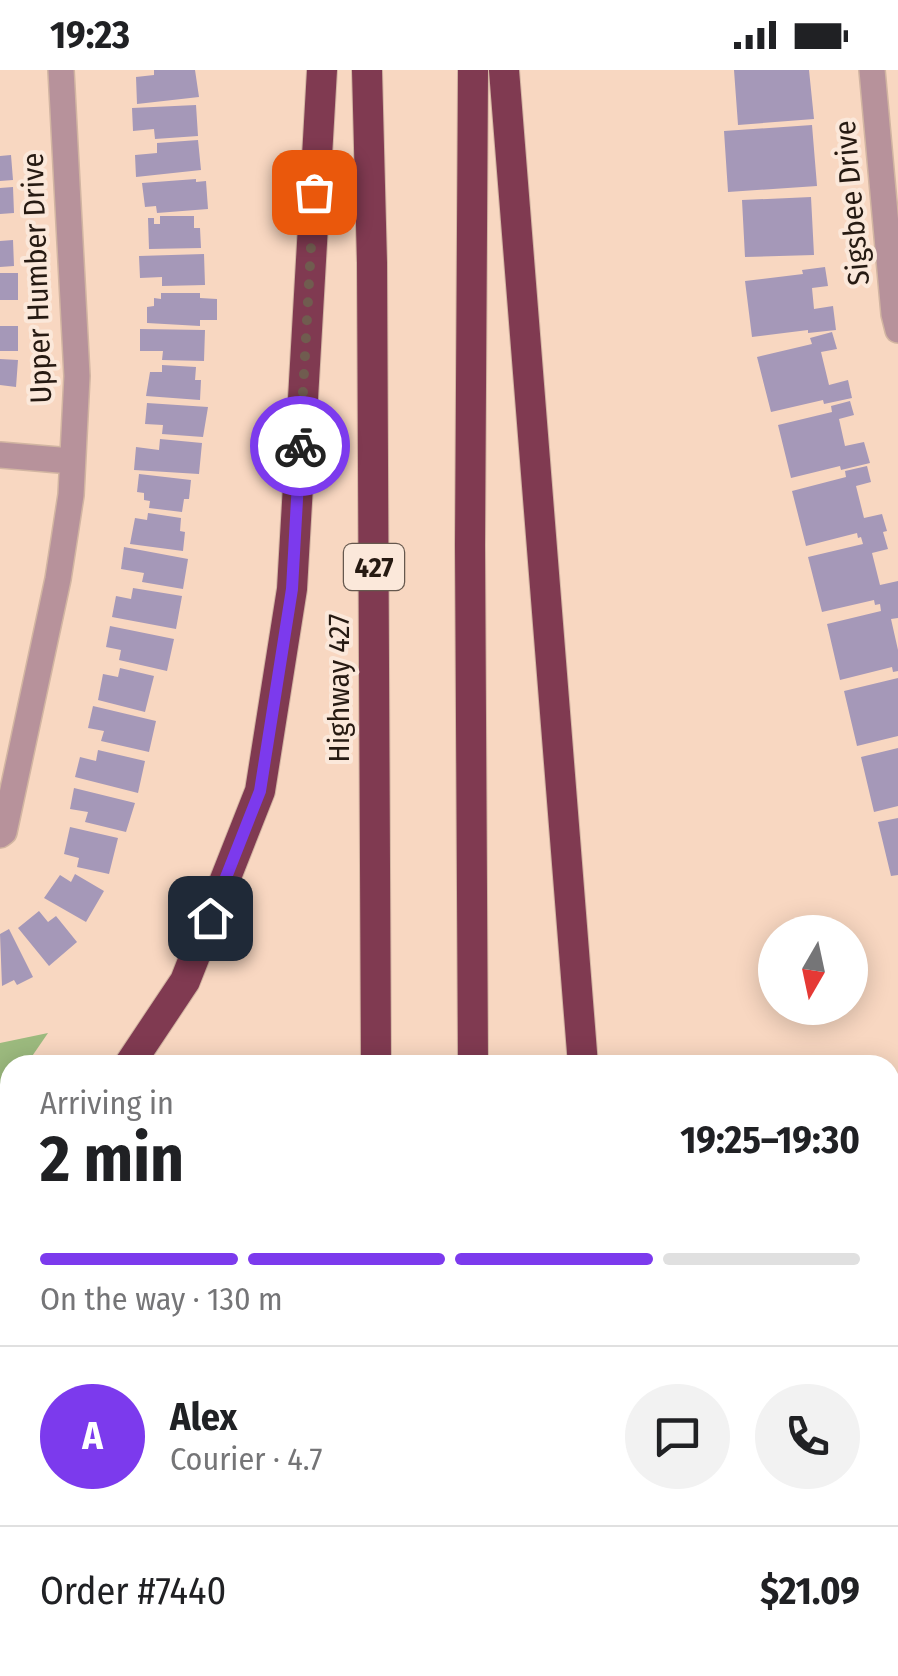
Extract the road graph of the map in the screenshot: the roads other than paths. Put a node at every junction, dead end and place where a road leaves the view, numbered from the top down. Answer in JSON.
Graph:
{"nodes":[{"id":1,"x":60,"y":70,"type":"edge"},
{"id":2,"x":322,"y":70,"type":"edge"},
{"id":3,"x":367,"y":70,"type":"edge"},
{"id":4,"x":473,"y":70,"type":"edge"},
{"id":5,"x":504,"y":70,"type":"edge"},
{"id":6,"x":872,"y":70,"type":"edge"},
{"id":7,"x":898,"y":330,"type":"edge"},
{"id":8,"x":0,"y":455,"type":"edge"},
{"id":9,"x":71,"y":462,"type":"junction"},
{"id":10,"x":0,"y":834,"type":"edge"},
{"id":11,"x":136,"y":1055,"type":"edge"},
{"id":12,"x":376,"y":1055,"type":"edge"},
{"id":13,"x":473,"y":1055,"type":"edge"},
{"id":14,"x":583,"y":1055,"type":"edge"}],
"edges":[{"from":1,"to":9,"type":"street","name":"Upper Humber Drive"},
{"from":2,"to":11,"type":"highway"},
{"from":3,"to":12,"type":"highway","name":"Highway 427","number":"427"},
{"from":4,"to":13,"type":"highway"},
{"from":5,"to":14,"type":"highway"},
{"from":6,"to":7,"type":"street","name":"Sigsbee Drive"},
{"from":8,"to":9,"type":"street"},
{"from":9,"to":10,"type":"street","name":"Upper Humber Drive"}]}
